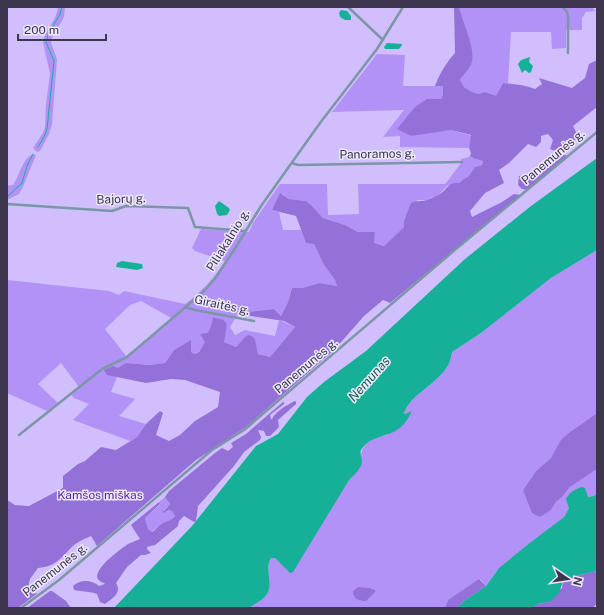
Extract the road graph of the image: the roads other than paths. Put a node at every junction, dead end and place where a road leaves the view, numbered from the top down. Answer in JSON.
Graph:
{"nodes":[{"id":1,"x":348,"y":7,"type":"edge"},
{"id":2,"x":403,"y":7,"type":"edge"},
{"id":3,"x":563,"y":7,"type":"edge"},
{"id":4,"x":383,"y":40,"type":"junction"},
{"id":5,"x":568,"y":53,"type":"dead end"},
{"id":6,"x":597,"y":132,"type":"edge"},
{"id":7,"x":462,"y":162,"type":"dead end"},
{"id":8,"x":292,"y":163,"type":"junction"},
{"id":9,"x":7,"y":204,"type":"edge"},
{"id":10,"x":246,"y":231,"type":"junction"},
{"id":11,"x":186,"y":306,"type":"junction"},
{"id":12,"x":254,"y":321,"type":"dead end"},
{"id":13,"x":19,"y":435,"type":"dead end"},
{"id":14,"x":22,"y":608,"type":"edge"}],
"edges":[{"from":1,"to":4,"type":"street"},
{"from":2,"to":4,"type":"street","name":"Piliakalnio g."},
{"from":3,"to":5,"type":"street"},
{"from":4,"to":8,"type":"street","name":"Piliakalnio g."},
{"from":6,"to":14,"type":"street","name":"Panemunės g."},
{"from":7,"to":8,"type":"street","name":"Panoramos g."},
{"from":8,"to":10,"type":"street","name":"Piliakalnio g."},
{"from":9,"to":10,"type":"street","name":"Bajorų g."},
{"from":10,"to":11,"type":"street","name":"Piliakalnio g."},
{"from":11,"to":12,"type":"street","name":"Giraitės g."},
{"from":11,"to":13,"type":"street","name":"Piliakalnio g."}]}
